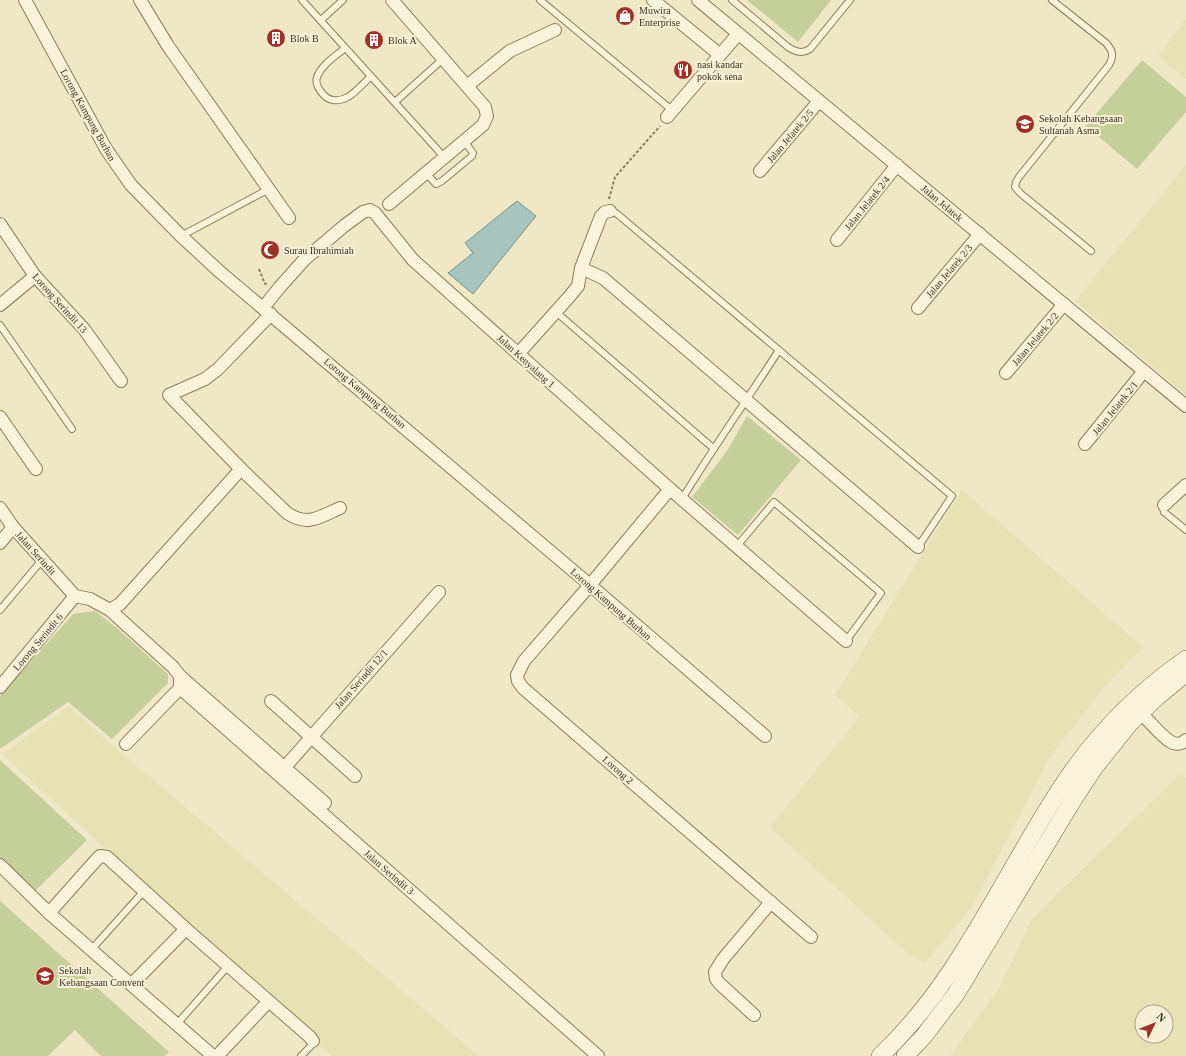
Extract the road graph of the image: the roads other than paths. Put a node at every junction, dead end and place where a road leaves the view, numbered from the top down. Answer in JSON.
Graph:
{"nodes":[{"id":1,"x":25,"y":0,"type":"edge"},
{"id":2,"x":140,"y":0,"type":"edge"},
{"id":3,"x":302,"y":0,"type":"edge"},
{"id":4,"x":343,"y":0,"type":"edge"},
{"id":5,"x":392,"y":0,"type":"edge"},
{"id":6,"x":540,"y":0,"type":"edge"},
{"id":7,"x":653,"y":0,"type":"edge"},
{"id":8,"x":698,"y":0,"type":"edge"},
{"id":9,"x":732,"y":0,"type":"edge"},
{"id":10,"x":850,"y":0,"type":"edge"},
{"id":11,"x":1052,"y":0,"type":"edge"},
{"id":12,"x":321,"y":20,"type":"junction"},
{"id":13,"x":555,"y":30,"type":"dead end"},
{"id":14,"x":738,"y":34,"type":"junction"},
{"id":15,"x":345,"y":48,"type":"junction"},
{"id":16,"x":720,"y":55,"type":"junction"},
{"id":17,"x":443,"y":58,"type":"junction"},
{"id":18,"x":371,"y":76,"type":"junction"},
{"id":19,"x":467,"y":86,"type":"junction"},
{"id":20,"x":819,"y":101,"type":"junction"},
{"id":21,"x":395,"y":102,"type":"junction"},
{"id":22,"x":670,"y":114,"type":"joint"},
{"id":23,"x":465,"y":142,"type":"junction"},
{"id":24,"x":445,"y":158,"type":"junction"},
{"id":25,"x":897,"y":165,"type":"junction"},
{"id":26,"x":760,"y":171,"type":"dead end"},
{"id":27,"x":426,"y":173,"type":"junction"},
{"id":28,"x":269,"y":189,"type":"junction"},
{"id":29,"x":389,"y":204,"type":"dead end"},
{"id":30,"x":610,"y":211,"type":"joint"},
{"id":31,"x":289,"y":218,"type":"dead end"},
{"id":32,"x":0,"y":224,"type":"edge"},
{"id":33,"x":980,"y":234,"type":"junction"},
{"id":34,"x":181,"y":236,"type":"junction"},
{"id":35,"x":837,"y":240,"type":"dead end"},
{"id":36,"x":1091,"y":251,"type":"dead end"},
{"id":37,"x":582,"y":268,"type":"junction"},
{"id":38,"x":35,"y":276,"type":"junction"},
{"id":39,"x":1064,"y":304,"type":"junction"},
{"id":40,"x":0,"y":306,"type":"edge"},
{"id":41,"x":918,"y":308,"type":"dead end"},
{"id":42,"x":267,"y":311,"type":"junction"},
{"id":43,"x":556,"y":312,"type":"junction"},
{"id":44,"x":0,"y":325,"type":"edge"},
{"id":45,"x":779,"y":350,"type":"junction"},
{"id":46,"x":518,"y":354,"type":"junction"},
{"id":47,"x":1144,"y":371,"type":"junction"},
{"id":48,"x":1006,"y":374,"type":"dead end"},
{"id":49,"x":121,"y":381,"type":"dead end"},
{"id":50,"x":746,"y":401,"type":"junction"},
{"id":51,"x":1186,"y":406,"type":"edge"},
{"id":52,"x":0,"y":417,"type":"edge"},
{"id":53,"x":72,"y":429,"type":"dead end"},
{"id":54,"x":1085,"y":444,"type":"dead end"},
{"id":55,"x":713,"y":448,"type":"junction"},
{"id":56,"x":36,"y":469,"type":"dead end"},
{"id":57,"x":241,"y":469,"type":"junction"},
{"id":58,"x":1186,"y":485,"type":"edge"},
{"id":59,"x":670,"y":489,"type":"junction"},
{"id":60,"x":685,"y":502,"type":"junction"},
{"id":61,"x":1164,"y":505,"type":"joint"},
{"id":62,"x":0,"y":508,"type":"edge"},
{"id":63,"x":340,"y":508,"type":"dead end"},
{"id":64,"x":13,"y":528,"type":"junction"},
{"id":65,"x":1186,"y":530,"type":"edge"},
{"id":66,"x":0,"y":543,"type":"edge"},
{"id":67,"x":737,"y":546,"type":"junction"},
{"id":68,"x":918,"y":547,"type":"joint"},
{"id":69,"x":42,"y":560,"type":"junction"},
{"id":70,"x":590,"y":585,"type":"junction"},
{"id":71,"x":439,"y":592,"type":"dead end"},
{"id":72,"x":75,"y":596,"type":"junction"},
{"id":73,"x":0,"y":610,"type":"edge"},
{"id":74,"x":110,"y":610,"type":"junction"},
{"id":75,"x":846,"y":641,"type":"joint"},
{"id":76,"x":1186,"y":658,"type":"edge"},
{"id":77,"x":1186,"y":673,"type":"edge"},
{"id":78,"x":180,"y":676,"type":"junction"},
{"id":79,"x":0,"y":687,"type":"edge"},
{"id":80,"x":180,"y":688,"type":"junction"},
{"id":81,"x":271,"y":701,"type":"dead end"},
{"id":82,"x":1136,"y":708,"type":"junction"},
{"id":83,"x":311,"y":736,"type":"junction"},
{"id":84,"x":765,"y":736,"type":"dead end"},
{"id":85,"x":1186,"y":740,"type":"edge"},
{"id":86,"x":126,"y":744,"type":"dead end"},
{"id":87,"x":285,"y":767,"type":"junction"},
{"id":88,"x":355,"y":776,"type":"dead end"},
{"id":89,"x":325,"y":803,"type":"dead end"},
{"id":90,"x":0,"y":864,"type":"edge"},
{"id":91,"x":144,"y":891,"type":"junction"},
{"id":92,"x":771,"y":902,"type":"junction"},
{"id":93,"x":49,"y":913,"type":"junction"},
{"id":94,"x":186,"y":929,"type":"junction"},
{"id":95,"x":811,"y":937,"type":"dead end"},
{"id":96,"x":91,"y":950,"type":"junction"},
{"id":97,"x":228,"y":966,"type":"junction"},
{"id":98,"x":132,"y":984,"type":"junction"},
{"id":99,"x":268,"y":1002,"type":"junction"},
{"id":100,"x":754,"y":1015,"type":"dead end"},
{"id":101,"x":177,"y":1024,"type":"junction"},
{"id":102,"x":313,"y":1041,"type":"joint"},
{"id":103,"x":213,"y":1056,"type":"edge"},
{"id":104,"x":217,"y":1056,"type":"edge"},
{"id":105,"x":301,"y":1056,"type":"edge"},
{"id":106,"x":598,"y":1056,"type":"edge"},
{"id":107,"x":880,"y":1056,"type":"edge"},
{"id":108,"x":904,"y":1056,"type":"edge"}],
"edges":[{"from":1,"to":34,"type":"street","name":"Lorong Kampung Burhan"},
{"from":2,"to":28,"type":"street"},
{"from":3,"to":12,"type":"lane"},
{"from":4,"to":12,"type":"lane"},
{"from":5,"to":17,"type":"street"},
{"from":6,"to":22,"type":"lane"},
{"from":7,"to":16,"type":"street"},
{"from":8,"to":14,"type":"street","name":"Jalan Jelatek"},
{"from":9,"to":10,"type":"lane"},
{"from":11,"to":36,"type":"lane"},
{"from":12,"to":15,"type":"lane"},
{"from":13,"to":19,"type":"street"},
{"from":14,"to":16,"type":"street"},
{"from":14,"to":20,"type":"street","name":"Jalan Jelatek"},
{"from":15,"to":18,"type":"lane"},
{"from":15,"to":18,"type":"lane"},
{"from":16,"to":22,"type":"street"},
{"from":17,"to":19,"type":"street"},
{"from":17,"to":21,"type":"lane"},
{"from":18,"to":21,"type":"lane"},
{"from":19,"to":23,"type":"street"},
{"from":20,"to":25,"type":"street","name":"Jalan Jelatek"},
{"from":20,"to":26,"type":"street","name":"Jalan Jelatek 2/5"},
{"from":21,"to":24,"type":"lane"},
{"from":23,"to":24,"type":"street"},
{"from":23,"to":27,"type":"lane"},
{"from":24,"to":27,"type":"street"},
{"from":25,"to":33,"type":"street","name":"Jalan Jelatek"},
{"from":25,"to":35,"type":"street","name":"Jalan Jelatek 2/4"},
{"from":27,"to":29,"type":"street"},
{"from":28,"to":31,"type":"street"},
{"from":28,"to":34,"type":"lane"},
{"from":30,"to":37,"type":"street"},
{"from":30,"to":45,"type":"lane"},
{"from":32,"to":38,"type":"street","name":"Lorong Serindit 13"},
{"from":33,"to":39,"type":"street","name":"Jalan Jelatek"},
{"from":33,"to":41,"type":"street","name":"Jalan Jelatek 2/3"},
{"from":34,"to":42,"type":"street","name":"Lorong Kampung Burhan"},
{"from":37,"to":43,"type":"street"},
{"from":37,"to":50,"type":"street"},
{"from":38,"to":40,"type":"street"},
{"from":38,"to":49,"type":"street","name":"Lorong Serindit 13"},
{"from":39,"to":47,"type":"street","name":"Jalan Jelatek"},
{"from":39,"to":48,"type":"street","name":"Jalan Jelatek 2/2"},
{"from":42,"to":46,"type":"street","name":"Jalan Kenyalang 1"},
{"from":42,"to":57,"type":"street"},
{"from":42,"to":70,"type":"street","name":"Lorong Kampung Burhan"},
{"from":43,"to":46,"type":"street"},
{"from":43,"to":55,"type":"lane"},
{"from":44,"to":53,"type":"lane"},
{"from":45,"to":50,"type":"lane"},
{"from":45,"to":68,"type":"lane"},
{"from":46,"to":59,"type":"street","name":"Jalan Kenyalang 1"},
{"from":47,"to":51,"type":"street","name":"Jalan Jelatek"},
{"from":47,"to":54,"type":"street","name":"Jalan Jelatek 2/1"},
{"from":50,"to":55,"type":"lane"},
{"from":50,"to":68,"type":"street"},
{"from":52,"to":56,"type":"street"},
{"from":55,"to":60,"type":"lane"},
{"from":57,"to":63,"type":"street"},
{"from":57,"to":74,"type":"street"},
{"from":58,"to":61,"type":"street"},
{"from":59,"to":60,"type":"street","name":"Jalan Kenyalang 1"},
{"from":59,"to":70,"type":"street"},
{"from":60,"to":67,"type":"street","name":"Jalan Kenyalang 1"},
{"from":61,"to":65,"type":"lane"},
{"from":62,"to":64,"type":"street","name":"Jalan Serindit"},
{"from":64,"to":66,"type":"street"},
{"from":64,"to":69,"type":"street","name":"Jalan Serindit"},
{"from":67,"to":75,"type":"street","name":"Jalan Kenyalang 1"},
{"from":67,"to":75,"type":"lane"},
{"from":69,"to":72,"type":"street","name":"Jalan Serindit"},
{"from":69,"to":73,"type":"lane"},
{"from":70,"to":84,"type":"street","name":"Lorong Kampung Burhan"},
{"from":70,"to":92,"type":"street","name":"Lorong 2"},
{"from":71,"to":83,"type":"street","name":"Jalan Serindit 12/1"},
{"from":72,"to":74,"type":"street"},
{"from":72,"to":79,"type":"street","name":"Lorong Serindit 6"},
{"from":74,"to":78,"type":"street"},
{"from":76,"to":82,"type":"main road"},
{"from":77,"to":82,"type":"main road"},
{"from":78,"to":80,"type":"street"},
{"from":78,"to":87,"type":"street"},
{"from":80,"to":86,"type":"street"},
{"from":80,"to":106,"type":"street","name":"Jalan Serindit 3"},
{"from":81,"to":83,"type":"street"},
{"from":82,"to":85,"type":"street"},
{"from":82,"to":107,"type":"main road"},
{"from":82,"to":108,"type":"main road"},
{"from":83,"to":87,"type":"street","name":"Jalan Serindit 12/1"},
{"from":83,"to":88,"type":"street"},
{"from":87,"to":89,"type":"street"},
{"from":90,"to":93,"type":"street"},
{"from":91,"to":93,"type":"street"},
{"from":91,"to":94,"type":"street"},
{"from":91,"to":96,"type":"lane"},
{"from":92,"to":95,"type":"street","name":"Lorong 2"},
{"from":92,"to":100,"type":"street"},
{"from":93,"to":96,"type":"street"},
{"from":94,"to":97,"type":"street"},
{"from":94,"to":98,"type":"street"},
{"from":96,"to":98,"type":"street"},
{"from":97,"to":99,"type":"street"},
{"from":97,"to":101,"type":"lane"},
{"from":98,"to":101,"type":"street"},
{"from":99,"to":102,"type":"street"},
{"from":99,"to":104,"type":"street"},
{"from":101,"to":103,"type":"street"},
{"from":102,"to":105,"type":"lane"}]}
